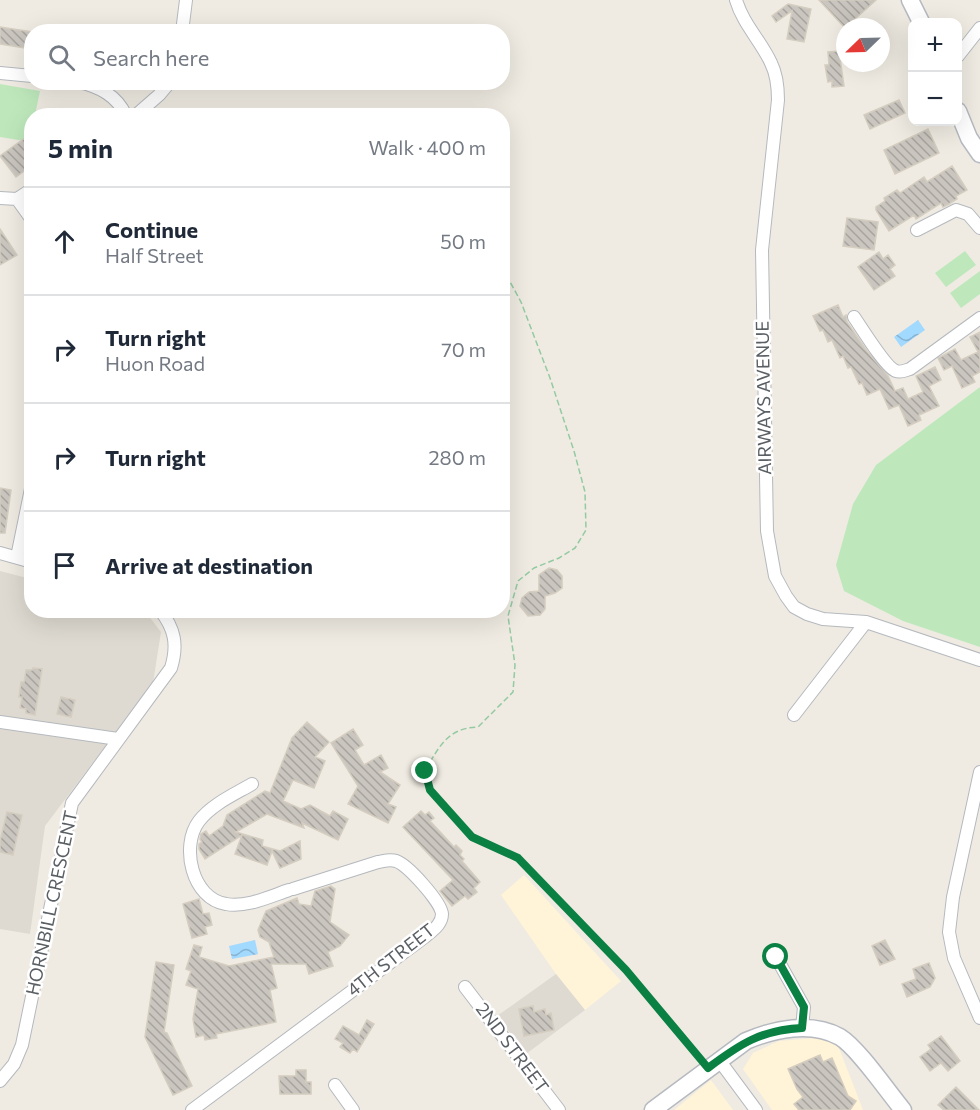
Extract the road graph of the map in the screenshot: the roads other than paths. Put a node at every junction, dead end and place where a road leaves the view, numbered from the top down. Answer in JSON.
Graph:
{"nodes":[{"id":1,"x":186,"y":0,"type":"edge"},
{"id":2,"x":736,"y":0,"type":"edge"},
{"id":3,"x":910,"y":0,"type":"edge"},
{"id":4,"x":919,"y":18,"type":"edge"},
{"id":5,"x":183,"y":24,"type":"edge"},
{"id":6,"x":980,"y":28,"type":"edge"},
{"id":7,"x":962,"y":50,"type":"edge"},
{"id":8,"x":0,"y":72,"type":"edge"},
{"id":9,"x":24,"y":75,"type":"edge"},
{"id":10,"x":101,"y":90,"type":"edge"},
{"id":11,"x":163,"y":90,"type":"edge"},
{"id":12,"x":121,"y":108,"type":"edge"},
{"id":13,"x":144,"y":108,"type":"edge"},
{"id":14,"x":962,"y":122,"type":"edge"},
{"id":15,"x":980,"y":154,"type":"edge"},
{"id":16,"x":24,"y":194,"type":"edge"},
{"id":17,"x":0,"y":198,"type":"edge"},
{"id":18,"x":17,"y":199,"type":"junction"},
{"id":19,"x":24,"y":209,"type":"edge"},
{"id":20,"x":980,"y":228,"type":"edge"},
{"id":21,"x":917,"y":230,"type":"dead end"},
{"id":22,"x":854,"y":317,"type":"dead end"},
{"id":23,"x":980,"y":318,"type":"edge"},
{"id":24,"x":24,"y":523,"type":"edge"},
{"id":25,"x":0,"y":553,"type":"edge"},
{"id":26,"x":17,"y":557,"type":"junction"},
{"id":27,"x":24,"y":559,"type":"edge"},
{"id":28,"x":165,"y":618,"type":"edge"},
{"id":29,"x":866,"y":622,"type":"junction"},
{"id":30,"x":980,"y":660,"type":"edge"},
{"id":31,"x":794,"y":715,"type":"dead end"},
{"id":32,"x":0,"y":722,"type":"edge"},
{"id":33,"x":118,"y":739,"type":"junction"},
{"id":34,"x":980,"y":772,"type":"edge"},
{"id":35,"x":252,"y":784,"type":"dead end"},
{"id":36,"x":776,"y":957,"type":"dead end"},
{"id":37,"x":465,"y":987,"type":"dead end"},
{"id":38,"x":980,"y":1018,"type":"edge"},
{"id":39,"x":802,"y":1028,"type":"junction"},
{"id":40,"x":713,"y":1064,"type":"junction"},
{"id":41,"x":0,"y":1081,"type":"edge"},
{"id":42,"x":334,"y":1085,"type":"dead end"},
{"id":43,"x":192,"y":1110,"type":"edge"},
{"id":44,"x":353,"y":1110,"type":"edge"},
{"id":45,"x":559,"y":1110,"type":"edge"},
{"id":46,"x":653,"y":1110,"type":"edge"},
{"id":47,"x":756,"y":1110,"type":"edge"},
{"id":48,"x":903,"y":1110,"type":"edge"}],
"edges":[{"from":1,"to":5,"type":"street"},
{"from":2,"to":29,"type":"street","name":"AIRWAYS AVENUE"},
{"from":3,"to":4,"type":"main road"},
{"from":6,"to":7,"type":"street"},
{"from":8,"to":9,"type":"street"},
{"from":10,"to":12,"type":"street"},
{"from":11,"to":13,"type":"street"},
{"from":14,"to":15,"type":"main road"},
{"from":16,"to":18,"type":"street"},
{"from":17,"to":18,"type":"street"},
{"from":18,"to":19,"type":"street"},
{"from":20,"to":21,"type":"street"},
{"from":22,"to":23,"type":"street"},
{"from":24,"to":26,"type":"street"},
{"from":25,"to":26,"type":"street"},
{"from":26,"to":27,"type":"street"},
{"from":28,"to":33,"type":"street","name":"HORNBILL CRESCENT"},
{"from":29,"to":30,"type":"street","name":"AIRWAYS AVENUE"},
{"from":29,"to":31,"type":"street"},
{"from":32,"to":33,"type":"street"},
{"from":33,"to":41,"type":"street","name":"HORNBILL CRESCENT"},
{"from":34,"to":38,"type":"street"},
{"from":35,"to":43,"type":"street","name":"4TH STREET"},
{"from":36,"to":39,"type":"street"},
{"from":37,"to":45,"type":"street","name":"2ND STREET"},
{"from":39,"to":40,"type":"main road"},
{"from":39,"to":48,"type":"main road"},
{"from":40,"to":46,"type":"main road"},
{"from":40,"to":47,"type":"street"},
{"from":42,"to":44,"type":"street"}]}
